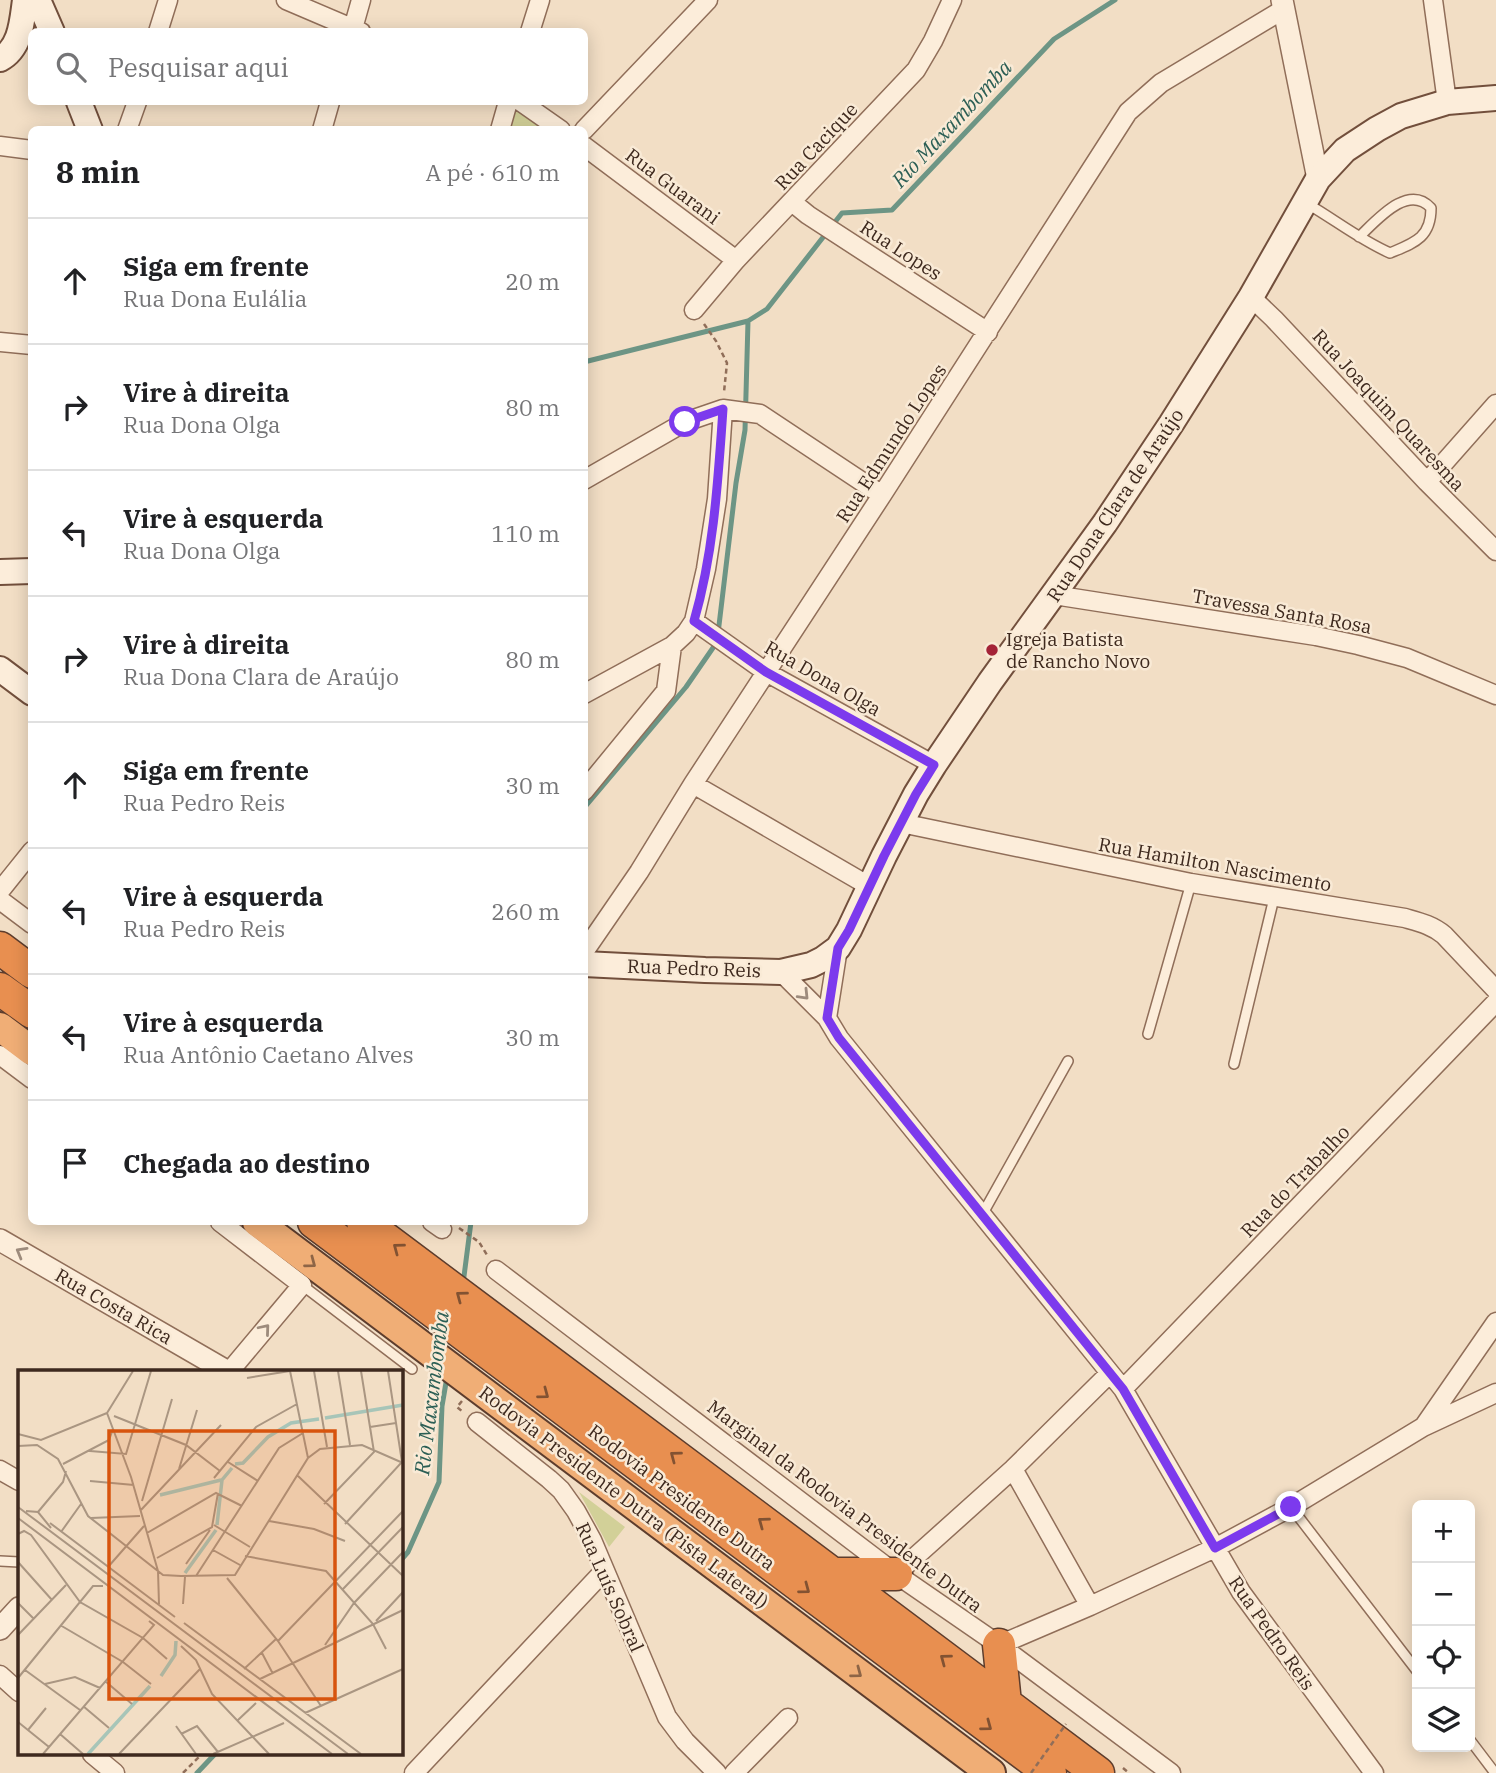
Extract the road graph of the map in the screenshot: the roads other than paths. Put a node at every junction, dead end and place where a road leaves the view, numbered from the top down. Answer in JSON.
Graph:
{"nodes":[{"id":1,"x":25,"y":0,"type":"edge"},
{"id":2,"x":38,"y":0,"type":"edge"},
{"id":3,"x":168,"y":0,"type":"edge"},
{"id":4,"x":286,"y":0,"type":"edge"},
{"id":5,"x":361,"y":0,"type":"edge"},
{"id":6,"x":540,"y":0,"type":"edge"},
{"id":7,"x":708,"y":0,"type":"edge"},
{"id":8,"x":952,"y":0,"type":"edge"},
{"id":9,"x":1433,"y":0,"type":"edge"},
{"id":10,"x":1283,"y":5,"type":"edge"},
{"id":11,"x":49,"y":28,"type":"edge"},
{"id":12,"x":159,"y":28,"type":"edge"},
{"id":13,"x":351,"y":28,"type":"edge"},
{"id":14,"x":356,"y":28,"type":"edge"},
{"id":15,"x":531,"y":28,"type":"edge"},
{"id":16,"x":0,"y":59,"type":"edge"},
{"id":17,"x":1496,"y":98,"type":"edge"},
{"id":18,"x":1447,"y":102,"type":"junction"},
{"id":19,"x":80,"y":105,"type":"edge"},
{"id":20,"x":136,"y":105,"type":"edge"},
{"id":21,"x":329,"y":105,"type":"edge"},
{"id":22,"x":507,"y":105,"type":"edge"},
{"id":23,"x":525,"y":105,"type":"edge"},
{"id":24,"x":88,"y":126,"type":"edge"},
{"id":25,"x":128,"y":126,"type":"edge"},
{"id":26,"x":322,"y":126,"type":"edge"},
{"id":27,"x":501,"y":126,"type":"edge"},
{"id":28,"x":555,"y":126,"type":"edge"},
{"id":29,"x":588,"y":126,"type":"edge"},
{"id":30,"x":0,"y":146,"type":"edge"},
{"id":31,"x":588,"y":149,"type":"edge"},
{"id":32,"x":28,"y":150,"type":"edge"},
{"id":33,"x":1318,"y":178,"type":"junction"},
{"id":34,"x":792,"y":202,"type":"junction"},
{"id":35,"x":1305,"y":202,"type":"junction"},
{"id":36,"x":1359,"y":237,"type":"junction"},
{"id":37,"x":736,"y":260,"type":"junction"},
{"id":38,"x":1251,"y":297,"type":"junction"},
{"id":39,"x":699,"y":316,"type":"road end"},
{"id":40,"x":988,"y":332,"type":"junction"},
{"id":41,"x":0,"y":342,"type":"edge"},
{"id":42,"x":28,"y":345,"type":"edge"},
{"id":43,"x":1496,"y":404,"type":"edge"},
{"id":44,"x":727,"y":410,"type":"junction"},
{"id":45,"x":588,"y":478,"type":"edge"},
{"id":46,"x":1427,"y":482,"type":"junction"},
{"id":47,"x":882,"y":495,"type":"junction"},
{"id":48,"x":1496,"y":551,"type":"edge"},
{"id":49,"x":28,"y":571,"type":"edge"},
{"id":50,"x":0,"y":572,"type":"edge"},
{"id":51,"x":1054,"y":595,"type":"junction"},
{"id":52,"x":694,"y":621,"type":"junction"},
{"id":53,"x":672,"y":646,"type":"junction"},
{"id":54,"x":0,"y":669,"type":"edge"},
{"id":55,"x":766,"y":672,"type":"junction"},
{"id":56,"x":28,"y":690,"type":"edge"},
{"id":57,"x":588,"y":692,"type":"edge"},
{"id":58,"x":1496,"y":695,"type":"edge"},
{"id":59,"x":934,"y":765,"type":"junction"},
{"id":60,"x":693,"y":784,"type":"junction"},
{"id":61,"x":588,"y":786,"type":"edge"},
{"id":62,"x":901,"y":822,"type":"junction"},
{"id":63,"x":28,"y":856,"type":"edge"},
{"id":64,"x":1191,"y":884,"type":"junction"},
{"id":65,"x":869,"y":886,"type":"junction"},
{"id":66,"x":0,"y":891,"type":"edge"},
{"id":67,"x":1274,"y":898,"type":"junction"},
{"id":68,"x":0,"y":900,"type":"edge"},
{"id":69,"x":28,"y":920,"type":"edge"},
{"id":70,"x":588,"y":946,"type":"edge"},
{"id":71,"x":0,"y":948,"type":"edge"},
{"id":72,"x":838,"y":948,"type":"junction"},
{"id":73,"x":588,"y":964,"type":"edge"},
{"id":74,"x":28,"y":969,"type":"edge"},
{"id":75,"x":781,"y":972,"type":"junction"},
{"id":76,"x":0,"y":989,"type":"edge"},
{"id":77,"x":1496,"y":990,"type":"edge"},
{"id":78,"x":1496,"y":1002,"type":"edge"},
{"id":79,"x":28,"y":1009,"type":"edge"},
{"id":80,"x":827,"y":1018,"type":"junction"},
{"id":81,"x":0,"y":1027,"type":"edge"},
{"id":82,"x":1148,"y":1034,"type":"dead end"},
{"id":83,"x":28,"y":1048,"type":"edge"},
{"id":84,"x":0,"y":1055,"type":"edge"},
{"id":85,"x":1068,"y":1061,"type":"dead end"},
{"id":86,"x":1234,"y":1063,"type":"dead end"},
{"id":87,"x":28,"y":1076,"type":"edge"},
{"id":88,"x":982,"y":1215,"type":"junction"},
{"id":89,"x":224,"y":1225,"type":"edge"},
{"id":90,"x":261,"y":1225,"type":"edge"},
{"id":91,"x":318,"y":1225,"type":"edge"},
{"id":92,"x":367,"y":1225,"type":"edge"},
{"id":93,"x":0,"y":1240,"type":"edge"},
{"id":94,"x":496,"y":1270,"type":"dead end"},
{"id":95,"x":302,"y":1285,"type":"junction"},
{"id":96,"x":1496,"y":1322,"type":"edge"},
{"id":97,"x":417,"y":1358,"type":"junction"},
{"id":98,"x":225,"y":1370,"type":"edge"},
{"id":99,"x":230,"y":1370,"type":"edge"},
{"id":100,"x":1110,"y":1373,"type":"junction"},
{"id":101,"x":1123,"y":1389,"type":"junction"},
{"id":102,"x":1496,"y":1393,"type":"edge"},
{"id":103,"x":477,"y":1422,"type":"dead end"},
{"id":104,"x":1423,"y":1427,"type":"junction"},
{"id":105,"x":1013,"y":1469,"type":"junction"},
{"id":106,"x":0,"y":1470,"type":"edge"},
{"id":107,"x":18,"y":1480,"type":"edge"},
{"id":108,"x":1291,"y":1507,"type":"junction"},
{"id":109,"x":1215,"y":1548,"type":"junction"},
{"id":110,"x":0,"y":1561,"type":"edge"},
{"id":111,"x":18,"y":1562,"type":"edge"},
{"id":112,"x":604,"y":1571,"type":"junction"},
{"id":113,"x":832,"y":1574,"type":"junction"},
{"id":114,"x":896,"y":1574,"type":"junction"},
{"id":115,"x":1090,"y":1606,"type":"junction"},
{"id":116,"x":18,"y":1609,"type":"edge"},
{"id":117,"x":0,"y":1629,"type":"edge"},
{"id":118,"x":999,"y":1645,"type":"junction"},
{"id":119,"x":1412,"y":1664,"type":"edge"},
{"id":120,"x":0,"y":1675,"type":"edge"},
{"id":121,"x":18,"y":1691,"type":"edge"},
{"id":122,"x":1004,"y":1703,"type":"junction"},
{"id":123,"x":788,"y":1718,"type":"dead end"},
{"id":124,"x":1475,"y":1747,"type":"edge"},
{"id":125,"x":94,"y":1756,"type":"edge"},
{"id":126,"x":115,"y":1773,"type":"edge"},
{"id":127,"x":414,"y":1773,"type":"edge"},
{"id":128,"x":717,"y":1773,"type":"edge"},
{"id":129,"x":734,"y":1773,"type":"edge"},
{"id":130,"x":991,"y":1773,"type":"edge"},
{"id":131,"x":1050,"y":1773,"type":"edge"},
{"id":132,"x":1098,"y":1773,"type":"edge"},
{"id":133,"x":1171,"y":1773,"type":"edge"},
{"id":134,"x":1374,"y":1773,"type":"edge"},
{"id":135,"x":1495,"y":1773,"type":"edge"}],
"edges":[{"from":1,"to":16,"type":"main road"},
{"from":2,"to":11,"type":"main road"},
{"from":3,"to":12,"type":"street"},
{"from":4,"to":13,"type":"street"},
{"from":5,"to":14,"type":"street"},
{"from":6,"to":15,"type":"street"},
{"from":7,"to":29,"type":"street"},
{"from":8,"to":34,"type":"street","name":"Rua Cacique"},
{"from":9,"to":18,"type":"street"},
{"from":10,"to":33,"type":"street"},
{"from":10,"to":40,"type":"street","name":"Rua Edmundo Lopes"},
{"from":17,"to":18,"type":"main road","name":"Rua Dona Clara de Araújo"},
{"from":18,"to":33,"type":"main road","name":"Rua Dona Clara de Araújo"},
{"from":19,"to":24,"type":"main road"},
{"from":20,"to":25,"type":"street"},
{"from":21,"to":26,"type":"street"},
{"from":22,"to":27,"type":"street"},
{"from":23,"to":28,"type":"street"},
{"from":30,"to":32,"type":"street"},
{"from":31,"to":37,"type":"street","name":"Rua Guarani"},
{"from":33,"to":35,"type":"main road","name":"Rua Dona Clara de Araújo"},
{"from":34,"to":37,"type":"street","name":"Rua Cacique"},
{"from":34,"to":40,"type":"street","name":"Rua Lopes"},
{"from":35,"to":36,"type":"lane"},
{"from":35,"to":38,"type":"main road","name":"Rua Dona Clara de Araújo"},
{"from":36,"to":36,"type":"lane"},
{"from":37,"to":39,"type":"street","name":"Rua Cacique"},
{"from":38,"to":46,"type":"street","name":"Rua Joaquim Quaresma"},
{"from":38,"to":51,"type":"main road","name":"Rua Dona Clara de Araújo"},
{"from":40,"to":47,"type":"street","name":"Rua Edmundo Lopes"},
{"from":41,"to":42,"type":"street"},
{"from":43,"to":46,"type":"street"},
{"from":44,"to":45,"type":"street"},
{"from":44,"to":47,"type":"street"},
{"from":44,"to":52,"type":"street"},
{"from":46,"to":48,"type":"street","name":"Rua Joaquim Quaresma"},
{"from":47,"to":55,"type":"street","name":"Rua Edmundo Lopes"},
{"from":49,"to":50,"type":"main road"},
{"from":51,"to":58,"type":"street","name":"Travessa Santa Rosa"},
{"from":51,"to":59,"type":"main road","name":"Rua Dona Clara de Araújo"},
{"from":52,"to":53,"type":"street"},
{"from":52,"to":55,"type":"street","name":"Rua Dona Olga"},
{"from":53,"to":57,"type":"street"},
{"from":53,"to":61,"type":"street"},
{"from":54,"to":56,"type":"main road"},
{"from":55,"to":59,"type":"street","name":"Rua Dona Olga"},
{"from":55,"to":60,"type":"street","name":"Rua Edmundo Lopes"},
{"from":59,"to":62,"type":"main road","name":"Rua Dona Clara de Araújo"},
{"from":60,"to":65,"type":"street"},
{"from":60,"to":70,"type":"street","name":"Rua Edmundo Lopes"},
{"from":62,"to":64,"type":"street","name":"Rua Hamilton Nascimento"},
{"from":62,"to":65,"type":"main road","name":"Rua Dona Clara de Araújo"},
{"from":63,"to":66,"type":"street"},
{"from":64,"to":67,"type":"street","name":"Rua Hamilton Nascimento"},
{"from":64,"to":82,"type":"lane"},
{"from":65,"to":72,"type":"main road","name":"Rua Dona Clara de Araújo"},
{"from":67,"to":77,"type":"street","name":"Rua Hamilton Nascimento"},
{"from":67,"to":86,"type":"lane"},
{"from":68,"to":69,"type":"street"},
{"from":71,"to":74,"type":"highway"},
{"from":72,"to":75,"type":"main road"},
{"from":72,"to":80,"type":"street"},
{"from":73,"to":75,"type":"main road","name":"Rua Pedro Reis"},
{"from":75,"to":80,"type":"street","name":"Rua Pedro Reis","one_way":true},
{"from":76,"to":79,"type":"highway"},
{"from":78,"to":101,"type":"street","name":"Rua do Trabalho"},
{"from":80,"to":88,"type":"street","name":"Rua Pedro Reis"},
{"from":81,"to":83,"type":"highway"},
{"from":84,"to":87,"type":"street"},
{"from":85,"to":88,"type":"lane"},
{"from":88,"to":100,"type":"street","name":"Rua Pedro Reis"},
{"from":89,"to":95,"type":"street"},
{"from":90,"to":97,"type":"highway","name":"Rodovia Presidente Dutra (Pista Lateral)","one_way":true},
{"from":91,"to":131,"type":"highway","name":"Rodovia Presidente Dutra","one_way":true},
{"from":113,"to":92,"type":"highway","name":"Rodovia Presidente Dutra","one_way":true},
{"from":98,"to":93,"type":"street","name":"Rua Costa Rica","one_way":true},
{"from":94,"to":114,"type":"street","name":"Marginal da Rodovia Presidente Dutra"},
{"from":95,"to":97,"type":"lane"},
{"from":99,"to":95,"type":"street","one_way":true},
{"from":96,"to":104,"type":"street"},
{"from":97,"to":130,"type":"highway","name":"Rodovia Presidente Dutra (Pista Lateral)","one_way":true},
{"from":100,"to":101,"type":"street","name":"Rua Pedro Reis"},
{"from":100,"to":105,"type":"street"},
{"from":101,"to":109,"type":"street","name":"Rua Pedro Reis"},
{"from":102,"to":104,"type":"street"},
{"from":103,"to":112,"type":"street","name":"Rua Luís Sobral"},
{"from":104,"to":108,"type":"street"},
{"from":105,"to":114,"type":"street"},
{"from":105,"to":115,"type":"street"},
{"from":106,"to":107,"type":"street"},
{"from":108,"to":109,"type":"street"},
{"from":108,"to":119,"type":"lane"},
{"from":109,"to":115,"type":"street"},
{"from":109,"to":134,"type":"street","name":"Rua Pedro Reis"},
{"from":110,"to":111,"type":"lane"},
{"from":112,"to":127,"type":"street"},
{"from":112,"to":128,"type":"street","name":"Rua Luís Sobral"},
{"from":113,"to":114,"type":"highway"},
{"from":122,"to":113,"type":"highway","name":"Rodovia Presidente Dutra","one_way":true},
{"from":114,"to":118,"type":"street","name":"Marginal da Rodovia Presidente Dutra"},
{"from":115,"to":118,"type":"street"},
{"from":116,"to":117,"type":"street"},
{"from":118,"to":122,"type":"highway"},
{"from":118,"to":133,"type":"street","name":"Marginal da Rodovia Presidente Dutra"},
{"from":120,"to":121,"type":"street"},
{"from":122,"to":132,"type":"highway","name":"Rodovia Presidente Dutra"},
{"from":123,"to":129,"type":"street"},
{"from":124,"to":135,"type":"lane"},
{"from":125,"to":126,"type":"street"}]}
